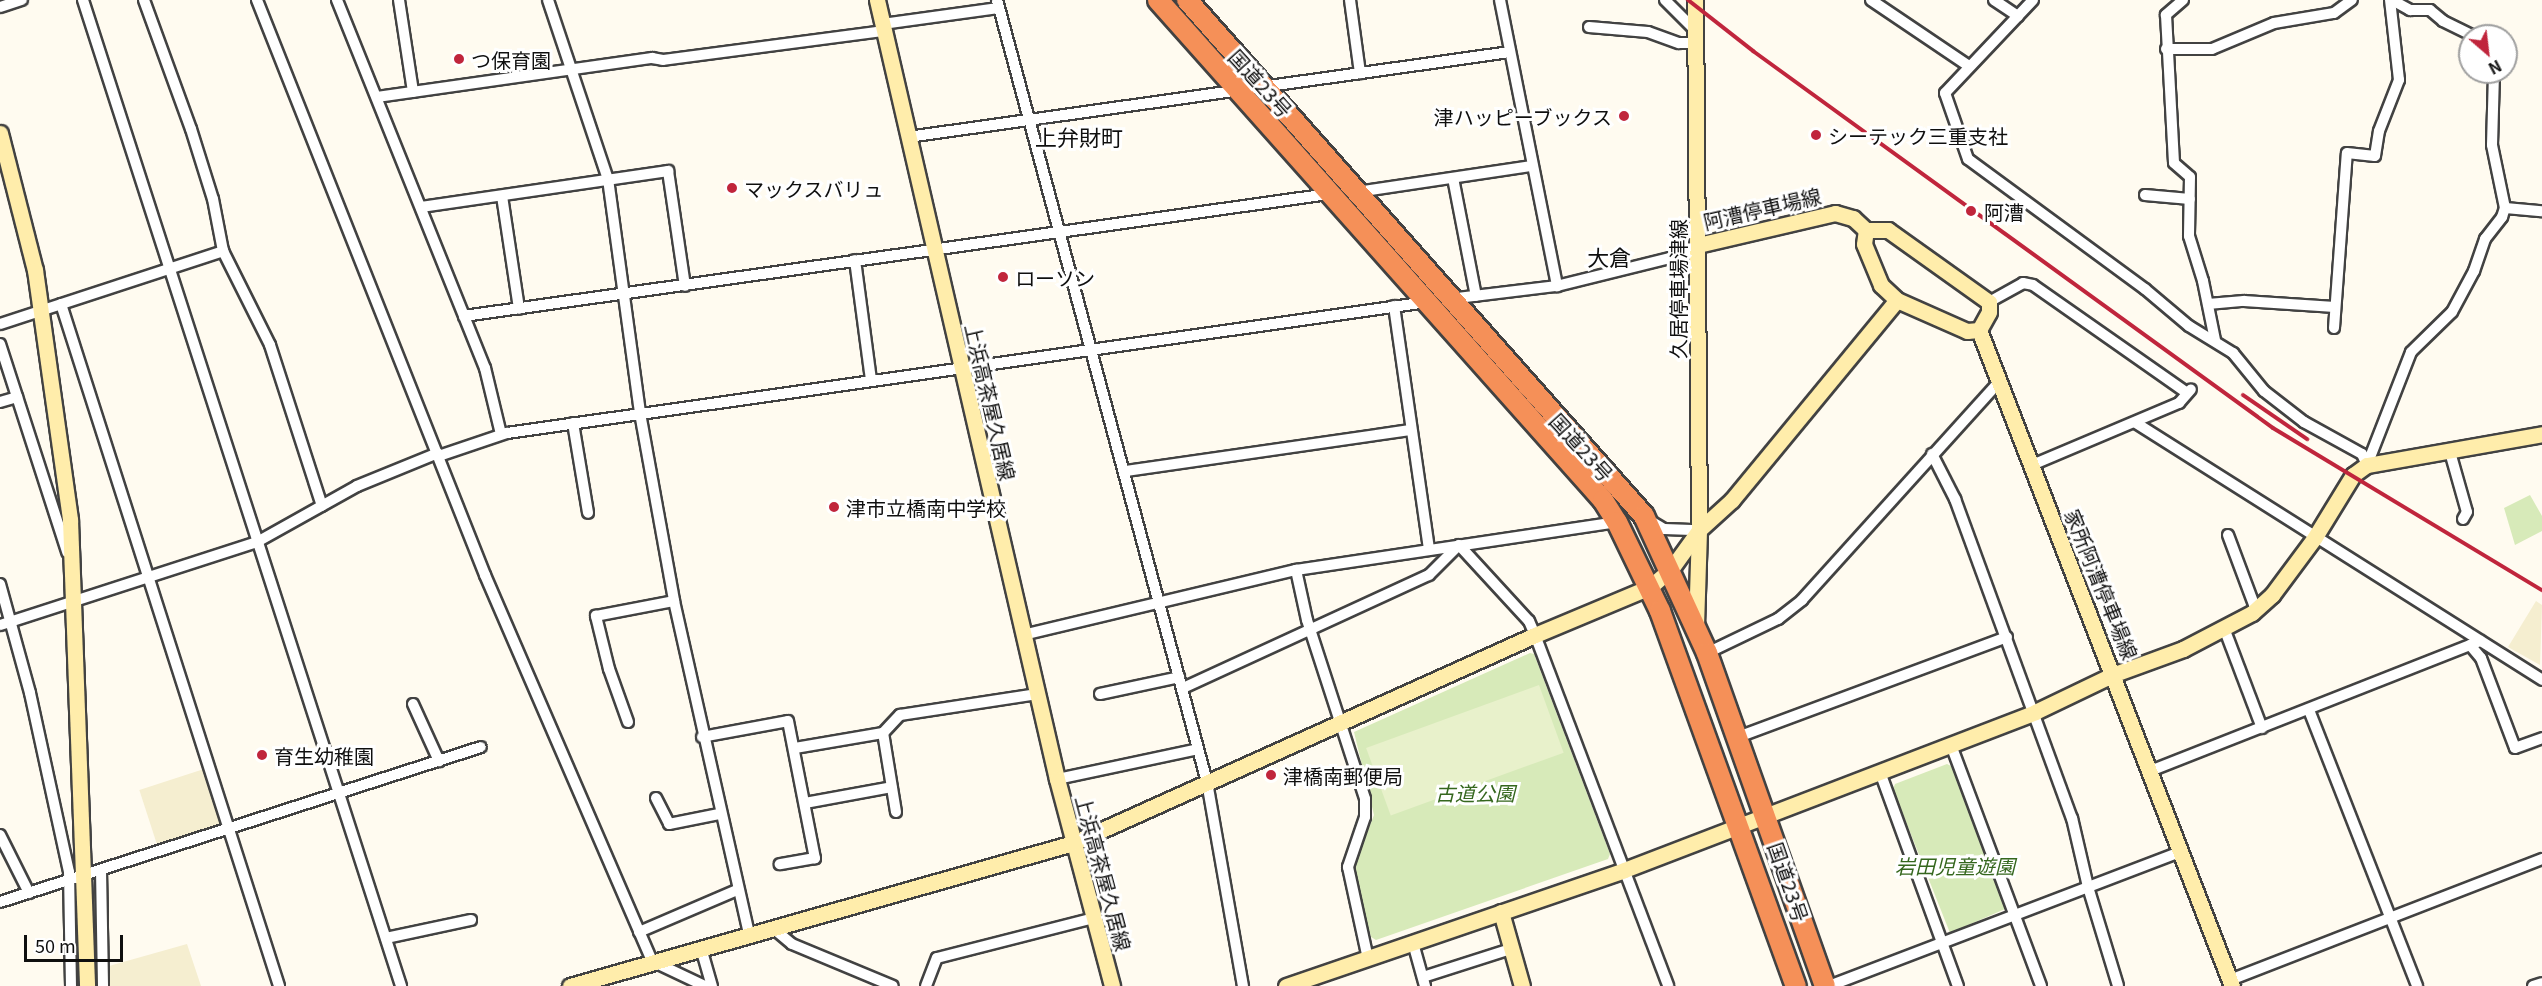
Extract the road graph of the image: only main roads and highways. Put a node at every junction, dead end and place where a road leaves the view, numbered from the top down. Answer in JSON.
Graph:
{"nodes":[{"id":1,"x":1158,"y":0,"type":"edge"},
{"id":2,"x":1187,"y":0,"type":"edge"},
{"id":3,"x":1796,"y":986,"type":"edge"},
{"id":4,"x":1827,"y":986,"type":"edge"}],
"edges":[{"from":1,"to":3,"type":"highway","name":"国道23号"},
{"from":2,"to":4,"type":"highway","name":"国道23号"}]}
